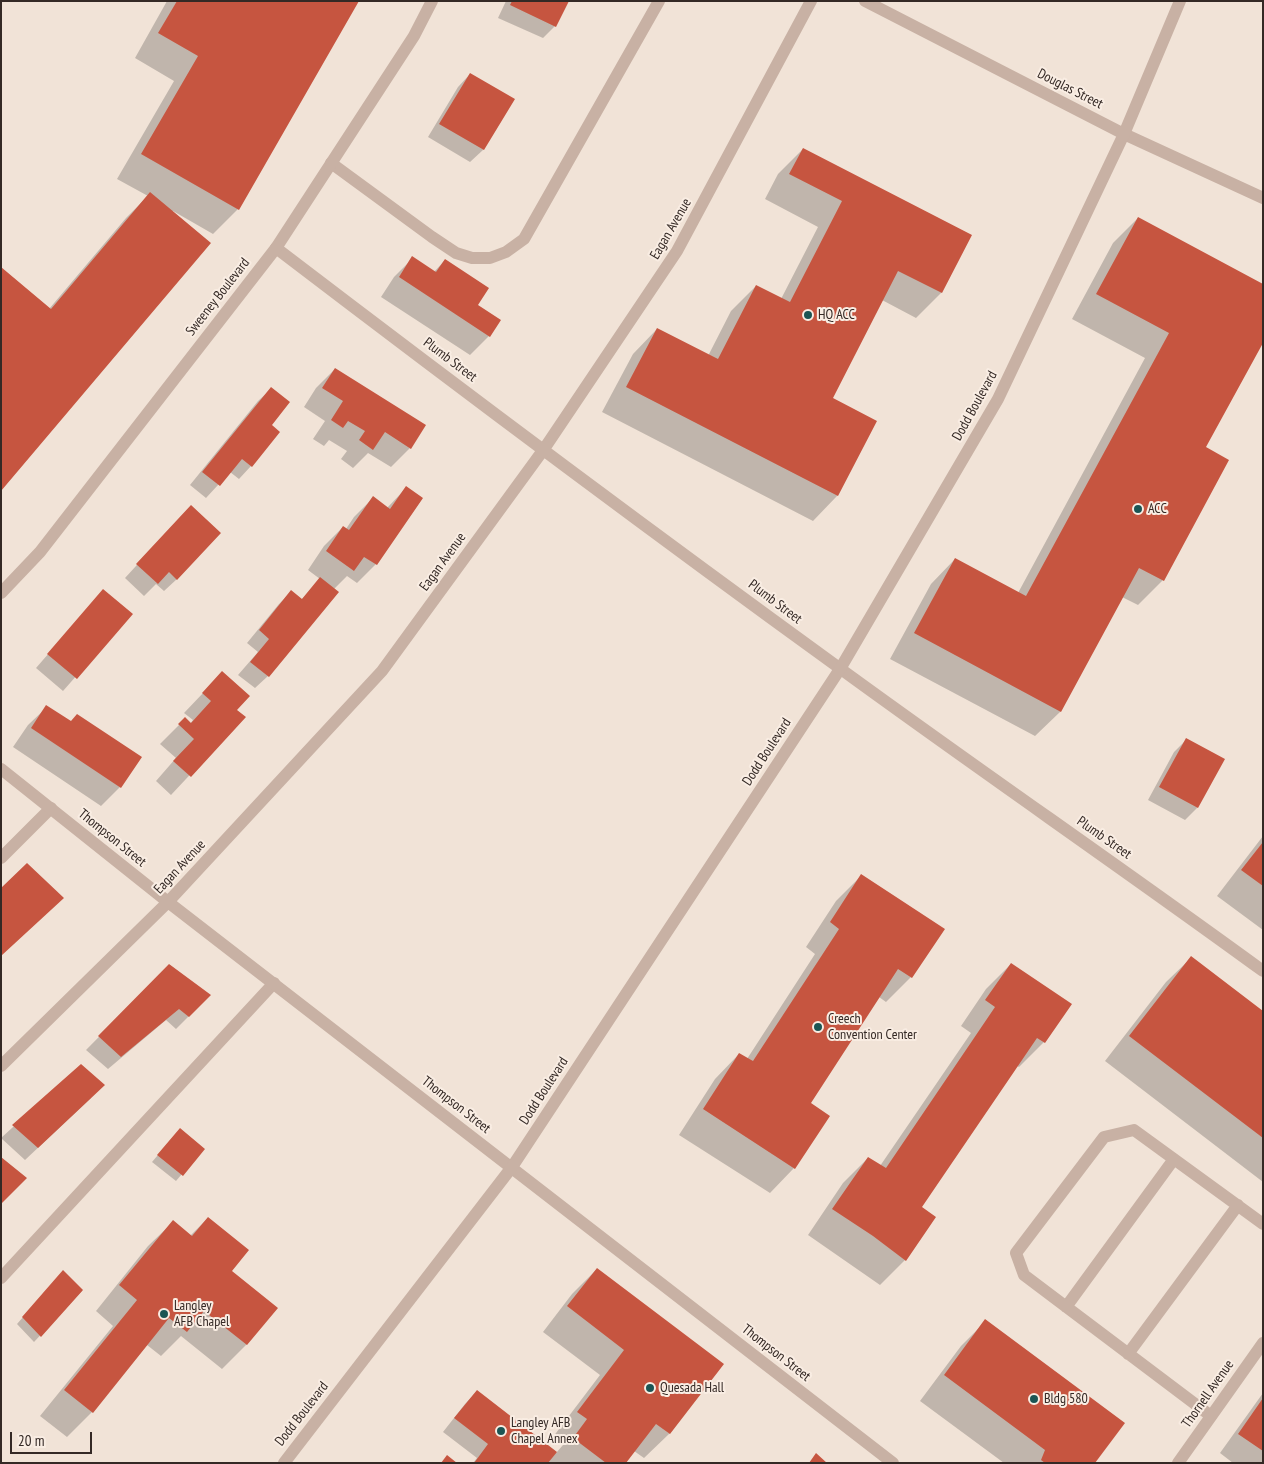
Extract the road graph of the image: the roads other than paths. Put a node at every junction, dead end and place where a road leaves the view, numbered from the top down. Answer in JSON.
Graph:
{"nodes":[{"id":1,"x":432,"y":1,"type":"edge"},
{"id":2,"x":659,"y":1,"type":"edge"},
{"id":3,"x":811,"y":1,"type":"edge"},
{"id":4,"x":865,"y":1,"type":"edge"},
{"id":5,"x":1180,"y":1,"type":"edge"},
{"id":6,"x":1124,"y":134,"type":"junction"},
{"id":7,"x":331,"y":163,"type":"junction"},
{"id":8,"x":1263,"y":198,"type":"edge"},
{"id":9,"x":276,"y":248,"type":"junction"},
{"id":10,"x":544,"y":449,"type":"junction"},
{"id":11,"x":1,"y":593,"type":"edge"},
{"id":12,"x":840,"y":668,"type":"junction"},
{"id":13,"x":1,"y":769,"type":"edge"},
{"id":14,"x":51,"y":808,"type":"junction"},
{"id":15,"x":1,"y":858,"type":"edge"},
{"id":16,"x":168,"y":902,"type":"junction"},
{"id":17,"x":1263,"y":971,"type":"edge"},
{"id":18,"x":274,"y":983,"type":"junction"},
{"id":19,"x":1,"y":1066,"type":"edge"},
{"id":20,"x":1174,"y":1159,"type":"junction"},
{"id":21,"x":512,"y":1167,"type":"junction"},
{"id":22,"x":1238,"y":1205,"type":"junction"},
{"id":23,"x":1263,"y":1224,"type":"edge"},
{"id":24,"x":1,"y":1278,"type":"edge"},
{"id":25,"x":1066,"y":1307,"type":"junction"},
{"id":26,"x":1263,"y":1343,"type":"edge"},
{"id":27,"x":1128,"y":1354,"type":"junction"},
{"id":28,"x":1211,"y":1416,"type":"junction"},
{"id":29,"x":284,"y":1463,"type":"edge"},
{"id":30,"x":893,"y":1463,"type":"edge"},
{"id":31,"x":1178,"y":1463,"type":"edge"}],
"edges":[{"from":1,"to":7,"type":"street","name":"Sweeney Boulevard"},
{"from":2,"to":7,"type":"street"},
{"from":3,"to":10,"type":"street","name":"Eagan Avenue"},
{"from":4,"to":6,"type":"street","name":"Douglas Street"},
{"from":5,"to":6,"type":"street","name":"Dodd Boulevard"},
{"from":6,"to":8,"type":"street","name":"Douglas Street"},
{"from":6,"to":12,"type":"street","name":"Dodd Boulevard"},
{"from":7,"to":9,"type":"street","name":"Sweeney Boulevard"},
{"from":9,"to":10,"type":"street","name":"Plumb Street"},
{"from":9,"to":11,"type":"street","name":"Sweeney Boulevard"},
{"from":10,"to":12,"type":"street","name":"Plumb Street"},
{"from":10,"to":16,"type":"street","name":"Eagan Avenue"},
{"from":12,"to":17,"type":"street","name":"Plumb Street"},
{"from":12,"to":21,"type":"street","name":"Dodd Boulevard"},
{"from":13,"to":14,"type":"street","name":"Thompson Street"},
{"from":14,"to":15,"type":"street"},
{"from":14,"to":16,"type":"street","name":"Thompson Street"},
{"from":16,"to":18,"type":"street","name":"Thompson Street"},
{"from":16,"to":19,"type":"street","name":"Eagan Avenue"},
{"from":18,"to":21,"type":"street","name":"Thompson Street"},
{"from":18,"to":24,"type":"street"},
{"from":20,"to":22,"type":"street"},
{"from":20,"to":25,"type":"street"},
{"from":20,"to":25,"type":"street"},
{"from":21,"to":29,"type":"street","name":"Dodd Boulevard"},
{"from":21,"to":30,"type":"street","name":"Thompson Street"},
{"from":22,"to":23,"type":"street"},
{"from":22,"to":27,"type":"street"},
{"from":25,"to":27,"type":"street"},
{"from":26,"to":28,"type":"street","name":"Thornell Avenue"},
{"from":27,"to":28,"type":"street"},
{"from":28,"to":31,"type":"street","name":"Thornell Avenue"}]}
